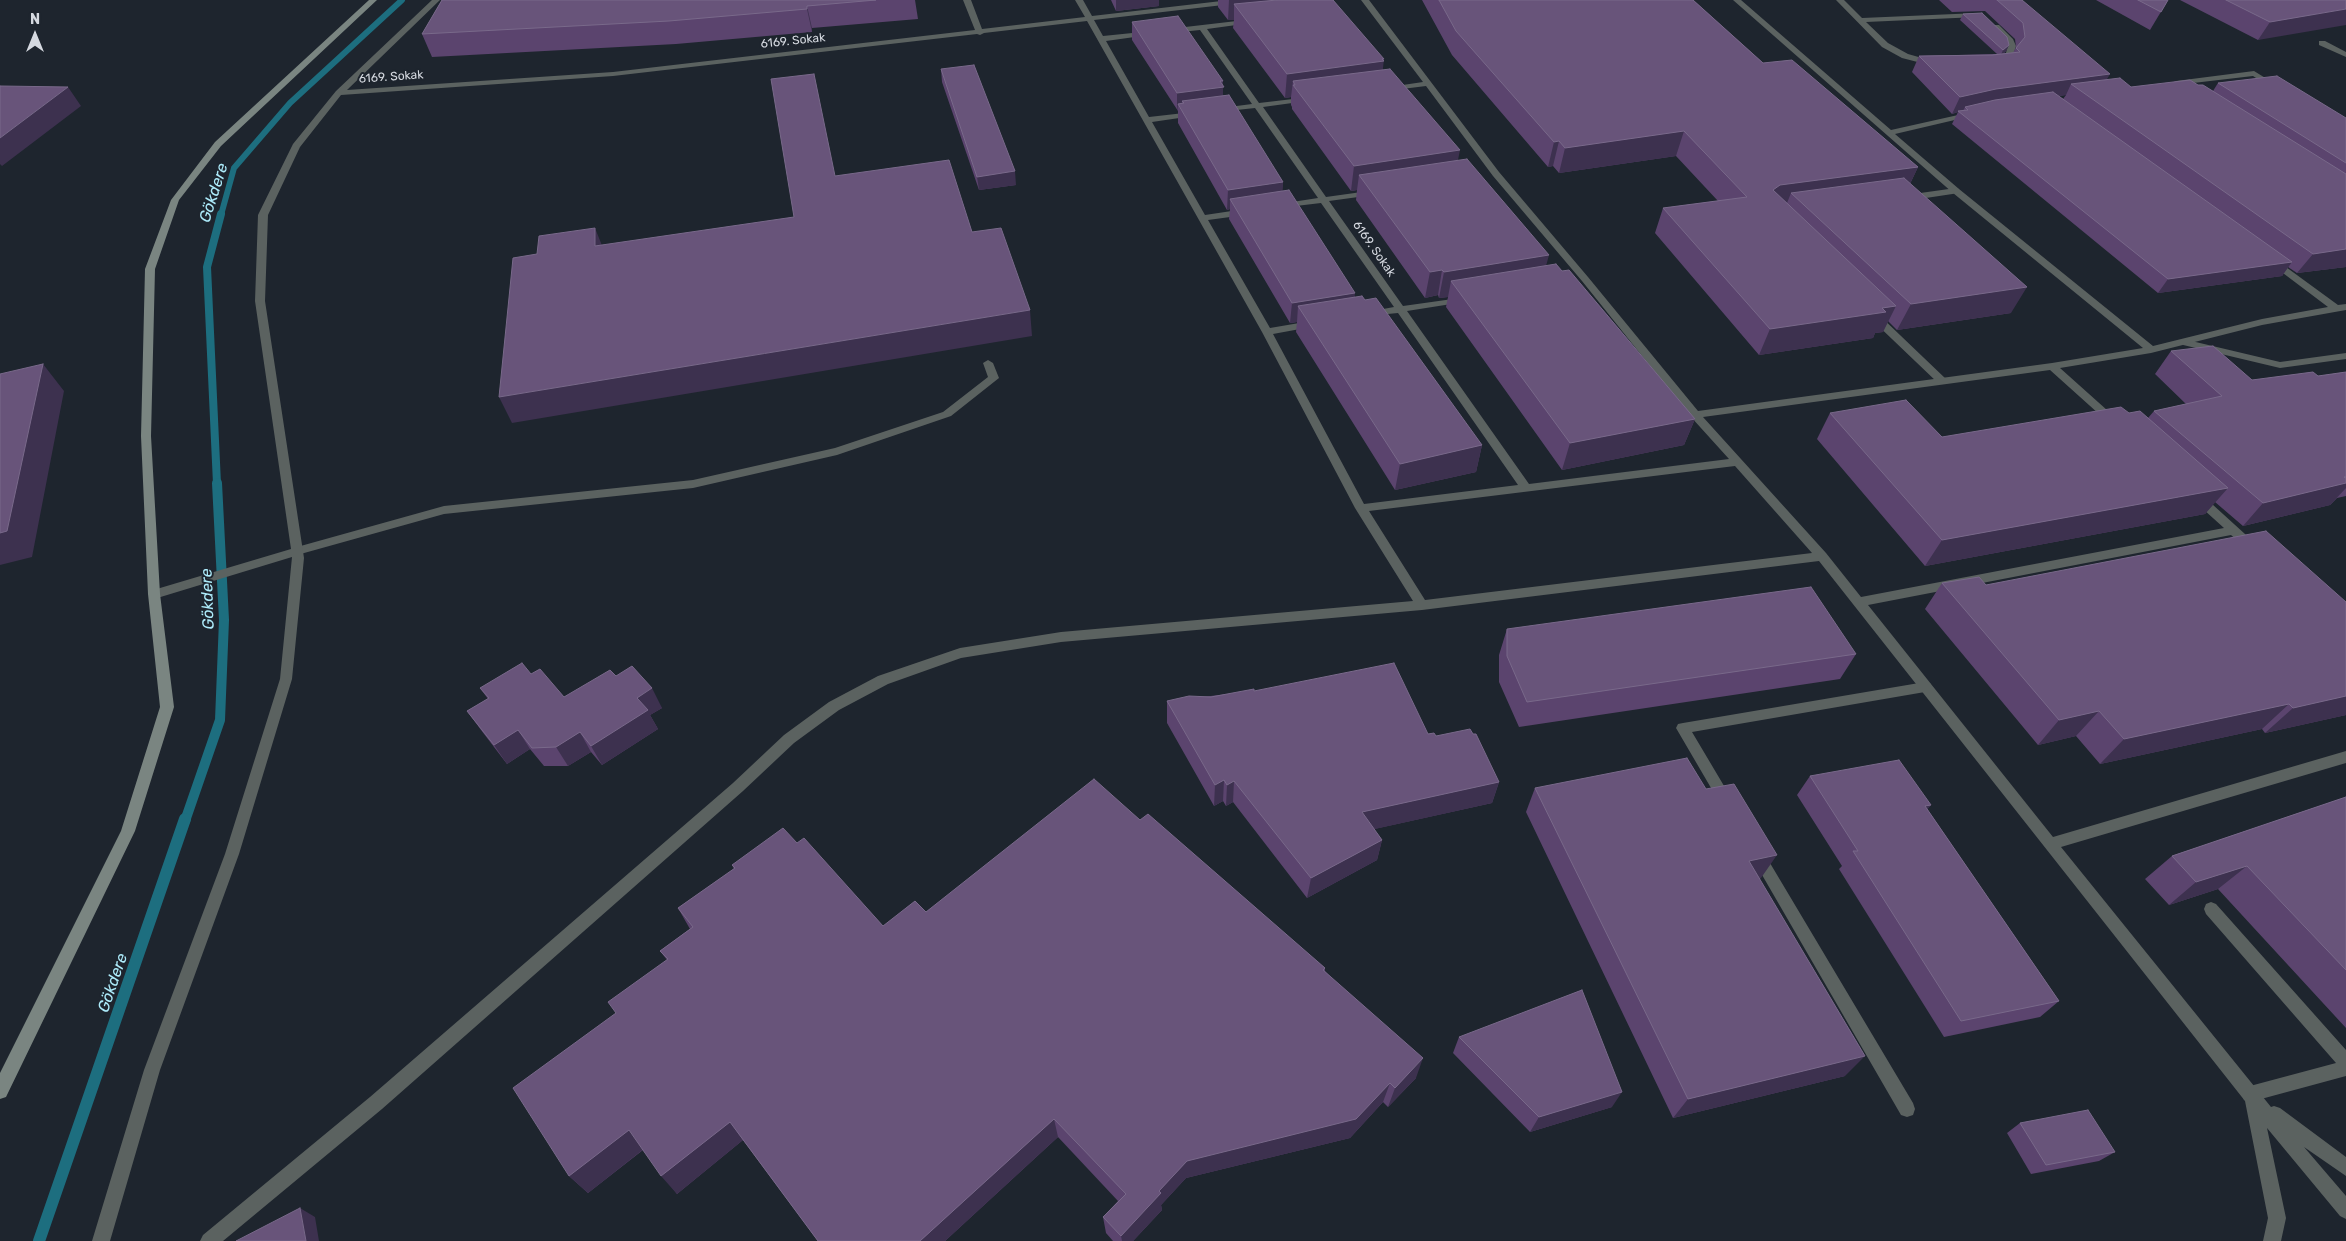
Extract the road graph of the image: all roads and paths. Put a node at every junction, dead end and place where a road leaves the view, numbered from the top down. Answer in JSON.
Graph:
{"nodes":[{"id":1,"x":373,"y":0,"type":"edge"},
{"id":2,"x":436,"y":0,"type":"edge"},
{"id":3,"x":967,"y":0,"type":"edge"},
{"id":4,"x":1079,"y":0,"type":"edge"},
{"id":5,"x":1249,"y":0,"type":"edge"},
{"id":6,"x":1365,"y":0,"type":"edge"},
{"id":7,"x":1737,"y":0,"type":"edge"},
{"id":8,"x":1840,"y":0,"type":"edge"},
{"id":9,"x":1090,"y":20,"type":"junction"},
{"id":10,"x":1260,"y":20,"type":"edge"},
{"id":11,"x":1861,"y":20,"type":"junction"},
{"id":12,"x":1202,"y":27,"type":"junction"},
{"id":13,"x":1166,"y":31,"type":"edge"},
{"id":14,"x":1156,"y":32,"type":"edge"},
{"id":15,"x":980,"y":33,"type":"junction"},
{"id":16,"x":1101,"y":39,"type":"junction"},
{"id":17,"x":2322,"y":43,"type":"dead end"},
{"id":18,"x":2346,"y":55,"type":"edge"},
{"id":19,"x":1944,"y":66,"type":"edge"},
{"id":20,"x":1989,"y":66,"type":"edge"},
{"id":21,"x":1426,"y":84,"type":"junction"},
{"id":22,"x":1377,"y":90,"type":"edge"},
{"id":23,"x":2178,"y":90,"type":"edge"},
{"id":24,"x":339,"y":92,"type":"junction"},
{"id":25,"x":2288,"y":94,"type":"edge"},
{"id":26,"x":1318,"y":98,"type":"edge"},
{"id":27,"x":1259,"y":105,"type":"junction"},
{"id":28,"x":1212,"y":111,"type":"edge"},
{"id":29,"x":1979,"y":111,"type":"edge"},
{"id":30,"x":1202,"y":112,"type":"edge"},
{"id":31,"x":1146,"y":120,"type":"junction"},
{"id":32,"x":1888,"y":132,"type":"junction"},
{"id":33,"x":1381,"y":191,"type":"edge"},
{"id":34,"x":1956,"y":191,"type":"junction"},
{"id":35,"x":1324,"y":199,"type":"junction"},
{"id":36,"x":1897,"y":199,"type":"edge"},
{"id":37,"x":1203,"y":218,"type":"junction"},
{"id":38,"x":2265,"y":257,"type":"edge"},
{"id":39,"x":1478,"y":296,"type":"edge"},
{"id":40,"x":1863,"y":305,"type":"edge"},
{"id":41,"x":2342,"y":308,"type":"edge"},
{"id":42,"x":1401,"y":309,"type":"junction"},
{"id":43,"x":1363,"y":316,"type":"edge"},
{"id":44,"x":1324,"y":322,"type":"edge"},
{"id":45,"x":1267,"y":332,"type":"junction"},
{"id":46,"x":2184,"y":342,"type":"junction"},
{"id":47,"x":2151,"y":350,"type":"junction"},
{"id":48,"x":2346,"y":356,"type":"edge"},
{"id":49,"x":988,"y":363,"type":"dead end"},
{"id":50,"x":2052,"y":366,"type":"junction"},
{"id":51,"x":1942,"y":381,"type":"junction"},
{"id":52,"x":1695,"y":416,"type":"junction"},
{"id":53,"x":2125,"y":432,"type":"edge"},
{"id":54,"x":1737,"y":462,"type":"junction"},
{"id":55,"x":1525,"y":486,"type":"junction"},
{"id":56,"x":2191,"y":491,"type":"edge"},
{"id":57,"x":1361,"y":508,"type":"junction"},
{"id":58,"x":2234,"y":530,"type":"junction"},
{"id":59,"x":297,"y":551,"type":"junction"},
{"id":60,"x":1822,"y":556,"type":"junction"},
{"id":61,"x":2262,"y":556,"type":"edge"},
{"id":62,"x":154,"y":594,"type":"junction"},
{"id":63,"x":1858,"y":602,"type":"junction"},
{"id":64,"x":1422,"y":605,"type":"junction"},
{"id":65,"x":1925,"y":687,"type":"junction"},
{"id":66,"x":2346,"y":757,"type":"edge"},
{"id":67,"x":1733,"y":813,"type":"edge"},
{"id":68,"x":2050,"y":844,"type":"junction"},
{"id":69,"x":1753,"y":846,"type":"edge"},
{"id":70,"x":2211,"y":909,"type":"dead end"},
{"id":71,"x":2346,"y":1062,"type":"edge"},
{"id":72,"x":2346,"y":1068,"type":"edge"},
{"id":73,"x":0,"y":1091,"type":"edge"},
{"id":74,"x":2251,"y":1096,"type":"junction"},
{"id":75,"x":1907,"y":1109,"type":"dead end"},
{"id":76,"x":2346,"y":1168,"type":"edge"},
{"id":77,"x":2346,"y":1210,"type":"edge"},
{"id":78,"x":101,"y":1241,"type":"edge"},
{"id":79,"x":209,"y":1241,"type":"edge"},
{"id":80,"x":2272,"y":1241,"type":"edge"}],
"edges":[{"from":1,"to":62,"type":"main road"},
{"from":2,"to":24,"type":"street"},
{"from":3,"to":15,"type":"street"},
{"from":4,"to":9,"type":"street"},
{"from":5,"to":9,"type":"street","name":"6169. Sokak"},
{"from":6,"to":21,"type":"street"},
{"from":7,"to":32,"type":"street"},
{"from":8,"to":11,"type":"street"},
{"from":9,"to":15,"type":"street","name":"6169. Sokak"},
{"from":9,"to":16,"type":"street"},
{"from":10,"to":12,"type":"street"},
{"from":11,"to":19,"type":"street"},
{"from":11,"to":20,"type":"street"},
{"from":12,"to":13,"type":"street"},
{"from":12,"to":27,"type":"street","name":"6169. Sokak"},
{"from":14,"to":16,"type":"street"},
{"from":15,"to":24,"type":"street","name":"6169. Sokak"},
{"from":16,"to":31,"type":"street"},
{"from":17,"to":18,"type":"street"},
{"from":21,"to":22,"type":"street"},
{"from":21,"to":52,"type":"street"},
{"from":23,"to":25,"type":"street"},
{"from":24,"to":59,"type":"street"},
{"from":26,"to":27,"type":"street"},
{"from":27,"to":28,"type":"street"},
{"from":27,"to":35,"type":"street","name":"6169. Sokak"},
{"from":29,"to":32,"type":"street"},
{"from":30,"to":31,"type":"street"},
{"from":31,"to":37,"type":"street"},
{"from":32,"to":34,"type":"street"},
{"from":33,"to":35,"type":"street"},
{"from":34,"to":36,"type":"street"},
{"from":34,"to":47,"type":"street"},
{"from":35,"to":37,"type":"street"},
{"from":35,"to":42,"type":"street","name":"6169. Sokak"},
{"from":37,"to":45,"type":"street"},
{"from":38,"to":41,"type":"street"},
{"from":39,"to":42,"type":"street"},
{"from":40,"to":51,"type":"street"},
{"from":41,"to":46,"type":"street"},
{"from":42,"to":43,"type":"street"},
{"from":42,"to":55,"type":"street","name":"6169. Sokak"},
{"from":44,"to":45,"type":"street"},
{"from":45,"to":57,"type":"street"},
{"from":46,"to":47,"type":"street"},
{"from":46,"to":48,"type":"street"},
{"from":47,"to":50,"type":"street"},
{"from":49,"to":59,"type":"street"},
{"from":50,"to":51,"type":"street"},
{"from":50,"to":53,"type":"street"},
{"from":51,"to":52,"type":"street"},
{"from":52,"to":54,"type":"street"},
{"from":54,"to":55,"type":"street"},
{"from":54,"to":60,"type":"street"},
{"from":55,"to":57,"type":"street"},
{"from":56,"to":58,"type":"street"},
{"from":57,"to":64,"type":"street"},
{"from":58,"to":61,"type":"street"},
{"from":58,"to":63,"type":"street"},
{"from":59,"to":62,"type":"street"},
{"from":59,"to":78,"type":"street"},
{"from":60,"to":63,"type":"street"},
{"from":60,"to":64,"type":"street"},
{"from":62,"to":73,"type":"main road"},
{"from":63,"to":65,"type":"street"},
{"from":64,"to":79,"type":"street"},
{"from":65,"to":67,"type":"street"},
{"from":65,"to":68,"type":"street"},
{"from":66,"to":68,"type":"street"},
{"from":68,"to":74,"type":"street"},
{"from":69,"to":75,"type":"street"},
{"from":70,"to":71,"type":"street"},
{"from":72,"to":74,"type":"street"},
{"from":74,"to":76,"type":"street"},
{"from":74,"to":77,"type":"street"},
{"from":74,"to":80,"type":"street"}]}
